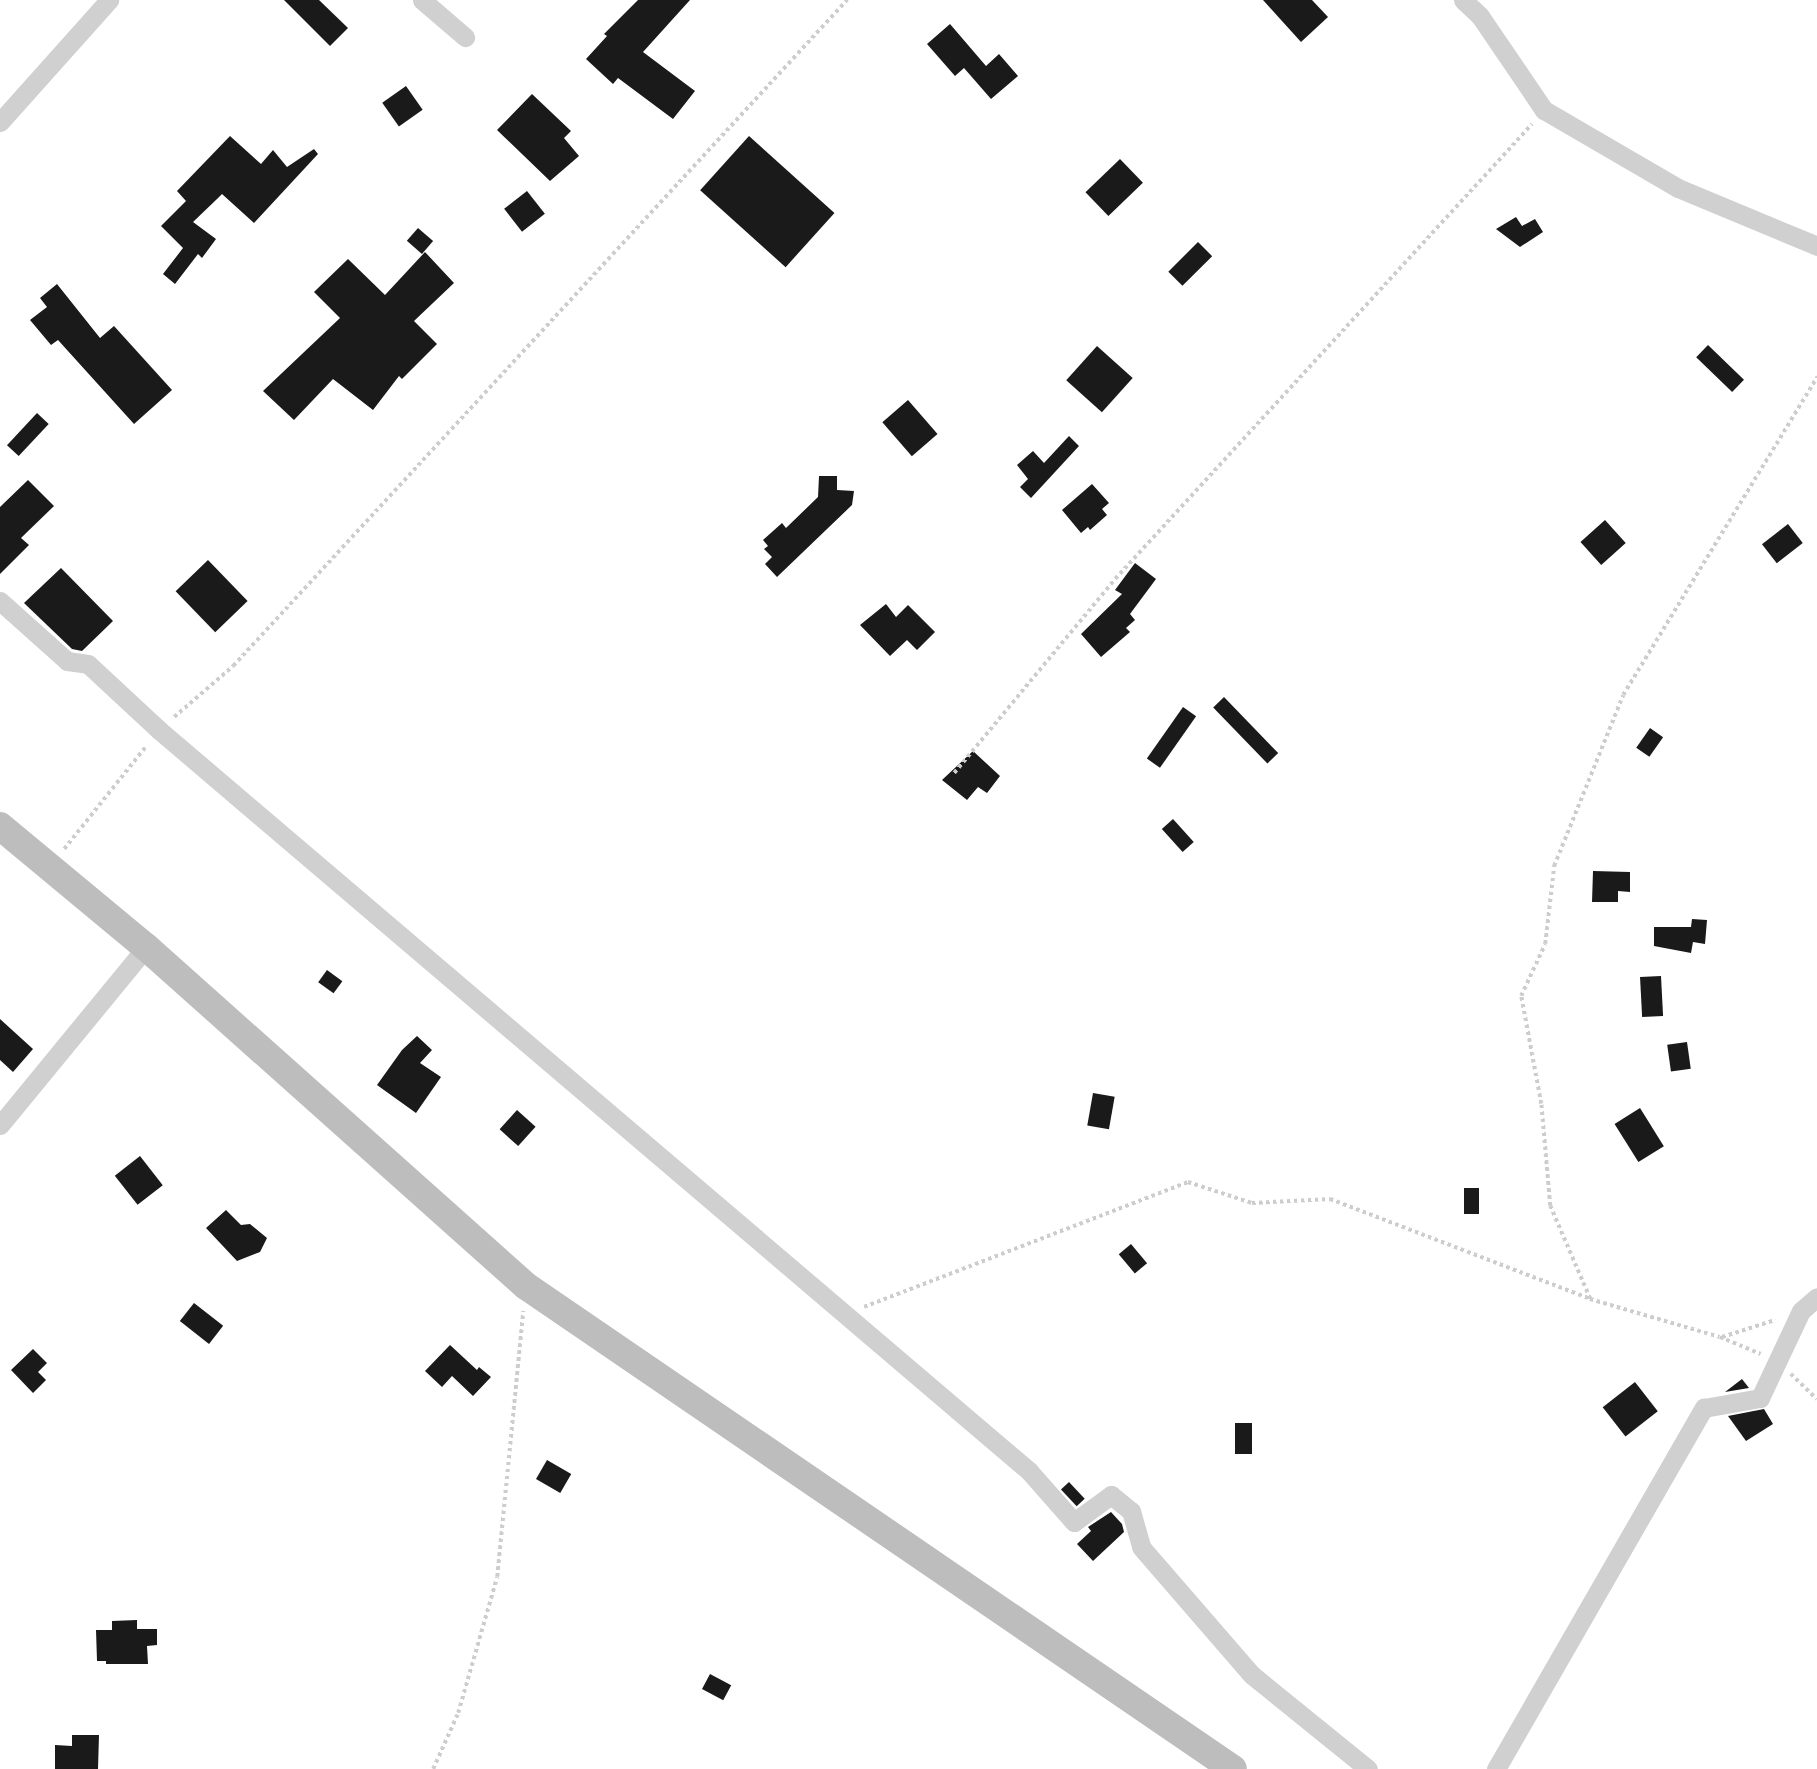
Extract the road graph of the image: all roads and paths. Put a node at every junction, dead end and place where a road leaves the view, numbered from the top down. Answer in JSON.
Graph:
{"nodes":[{"id":1,"x":109,"y":0,"type":"edge"},
{"id":2,"x":422,"y":0,"type":"edge"},
{"id":3,"x":847,"y":0,"type":"edge"},
{"id":4,"x":1463,"y":0,"type":"edge"},
{"id":5,"x":465,"y":37,"type":"dead end"},
{"id":6,"x":1544,"y":110,"type":"junction"},
{"id":7,"x":0,"y":122,"type":"edge"},
{"id":8,"x":1817,"y":246,"type":"edge"},
{"id":9,"x":1817,"y":378,"type":"edge"},
{"id":10,"x":0,"y":601,"type":"edge"},
{"id":11,"x":159,"y":730,"type":"junction"},
{"id":12,"x":954,"y":773,"type":"dead end"},
{"id":13,"x":0,"y":826,"type":"edge"},
{"id":14,"x":50,"y":867,"type":"junction"},
{"id":15,"x":146,"y":947,"type":"junction"},
{"id":16,"x":0,"y":1125,"type":"edge"},
{"id":17,"x":526,"y":1286,"type":"junction"},
{"id":18,"x":1817,"y":1297,"type":"edge"},
{"id":19,"x":1590,"y":1299,"type":"junction"},
{"id":20,"x":1801,"y":1311,"type":"junction"},
{"id":21,"x":845,"y":1315,"type":"junction"},
{"id":22,"x":1720,"y":1338,"type":"junction"},
{"id":23,"x":1778,"y":1361,"type":"junction"},
{"id":24,"x":1817,"y":1399,"type":"edge"},
{"id":25,"x":433,"y":1769,"type":"edge"},
{"id":26,"x":1233,"y":1769,"type":"edge"},
{"id":27,"x":1368,"y":1769,"type":"edge"},
{"id":28,"x":1496,"y":1769,"type":"edge"}],
"edges":[{"from":1,"to":7,"type":"street"},
{"from":2,"to":5,"type":"street"},
{"from":3,"to":11,"type":"path"},
{"from":4,"to":6,"type":"street"},
{"from":6,"to":8,"type":"street"},
{"from":6,"to":12,"type":"path"},
{"from":9,"to":19,"type":"path"},
{"from":10,"to":11,"type":"street"},
{"from":11,"to":14,"type":"path"},
{"from":11,"to":21,"type":"street"},
{"from":13,"to":14,"type":"street"},
{"from":14,"to":15,"type":"street"},
{"from":15,"to":16,"type":"street"},
{"from":15,"to":17,"type":"street"},
{"from":17,"to":25,"type":"path"},
{"from":17,"to":26,"type":"street"},
{"from":18,"to":20,"type":"street"},
{"from":19,"to":21,"type":"path"},
{"from":19,"to":22,"type":"path"},
{"from":20,"to":22,"type":"path"},
{"from":20,"to":23,"type":"street"},
{"from":21,"to":27,"type":"street"},
{"from":22,"to":23,"type":"path"},
{"from":23,"to":24,"type":"path"},
{"from":23,"to":28,"type":"street"}]}
